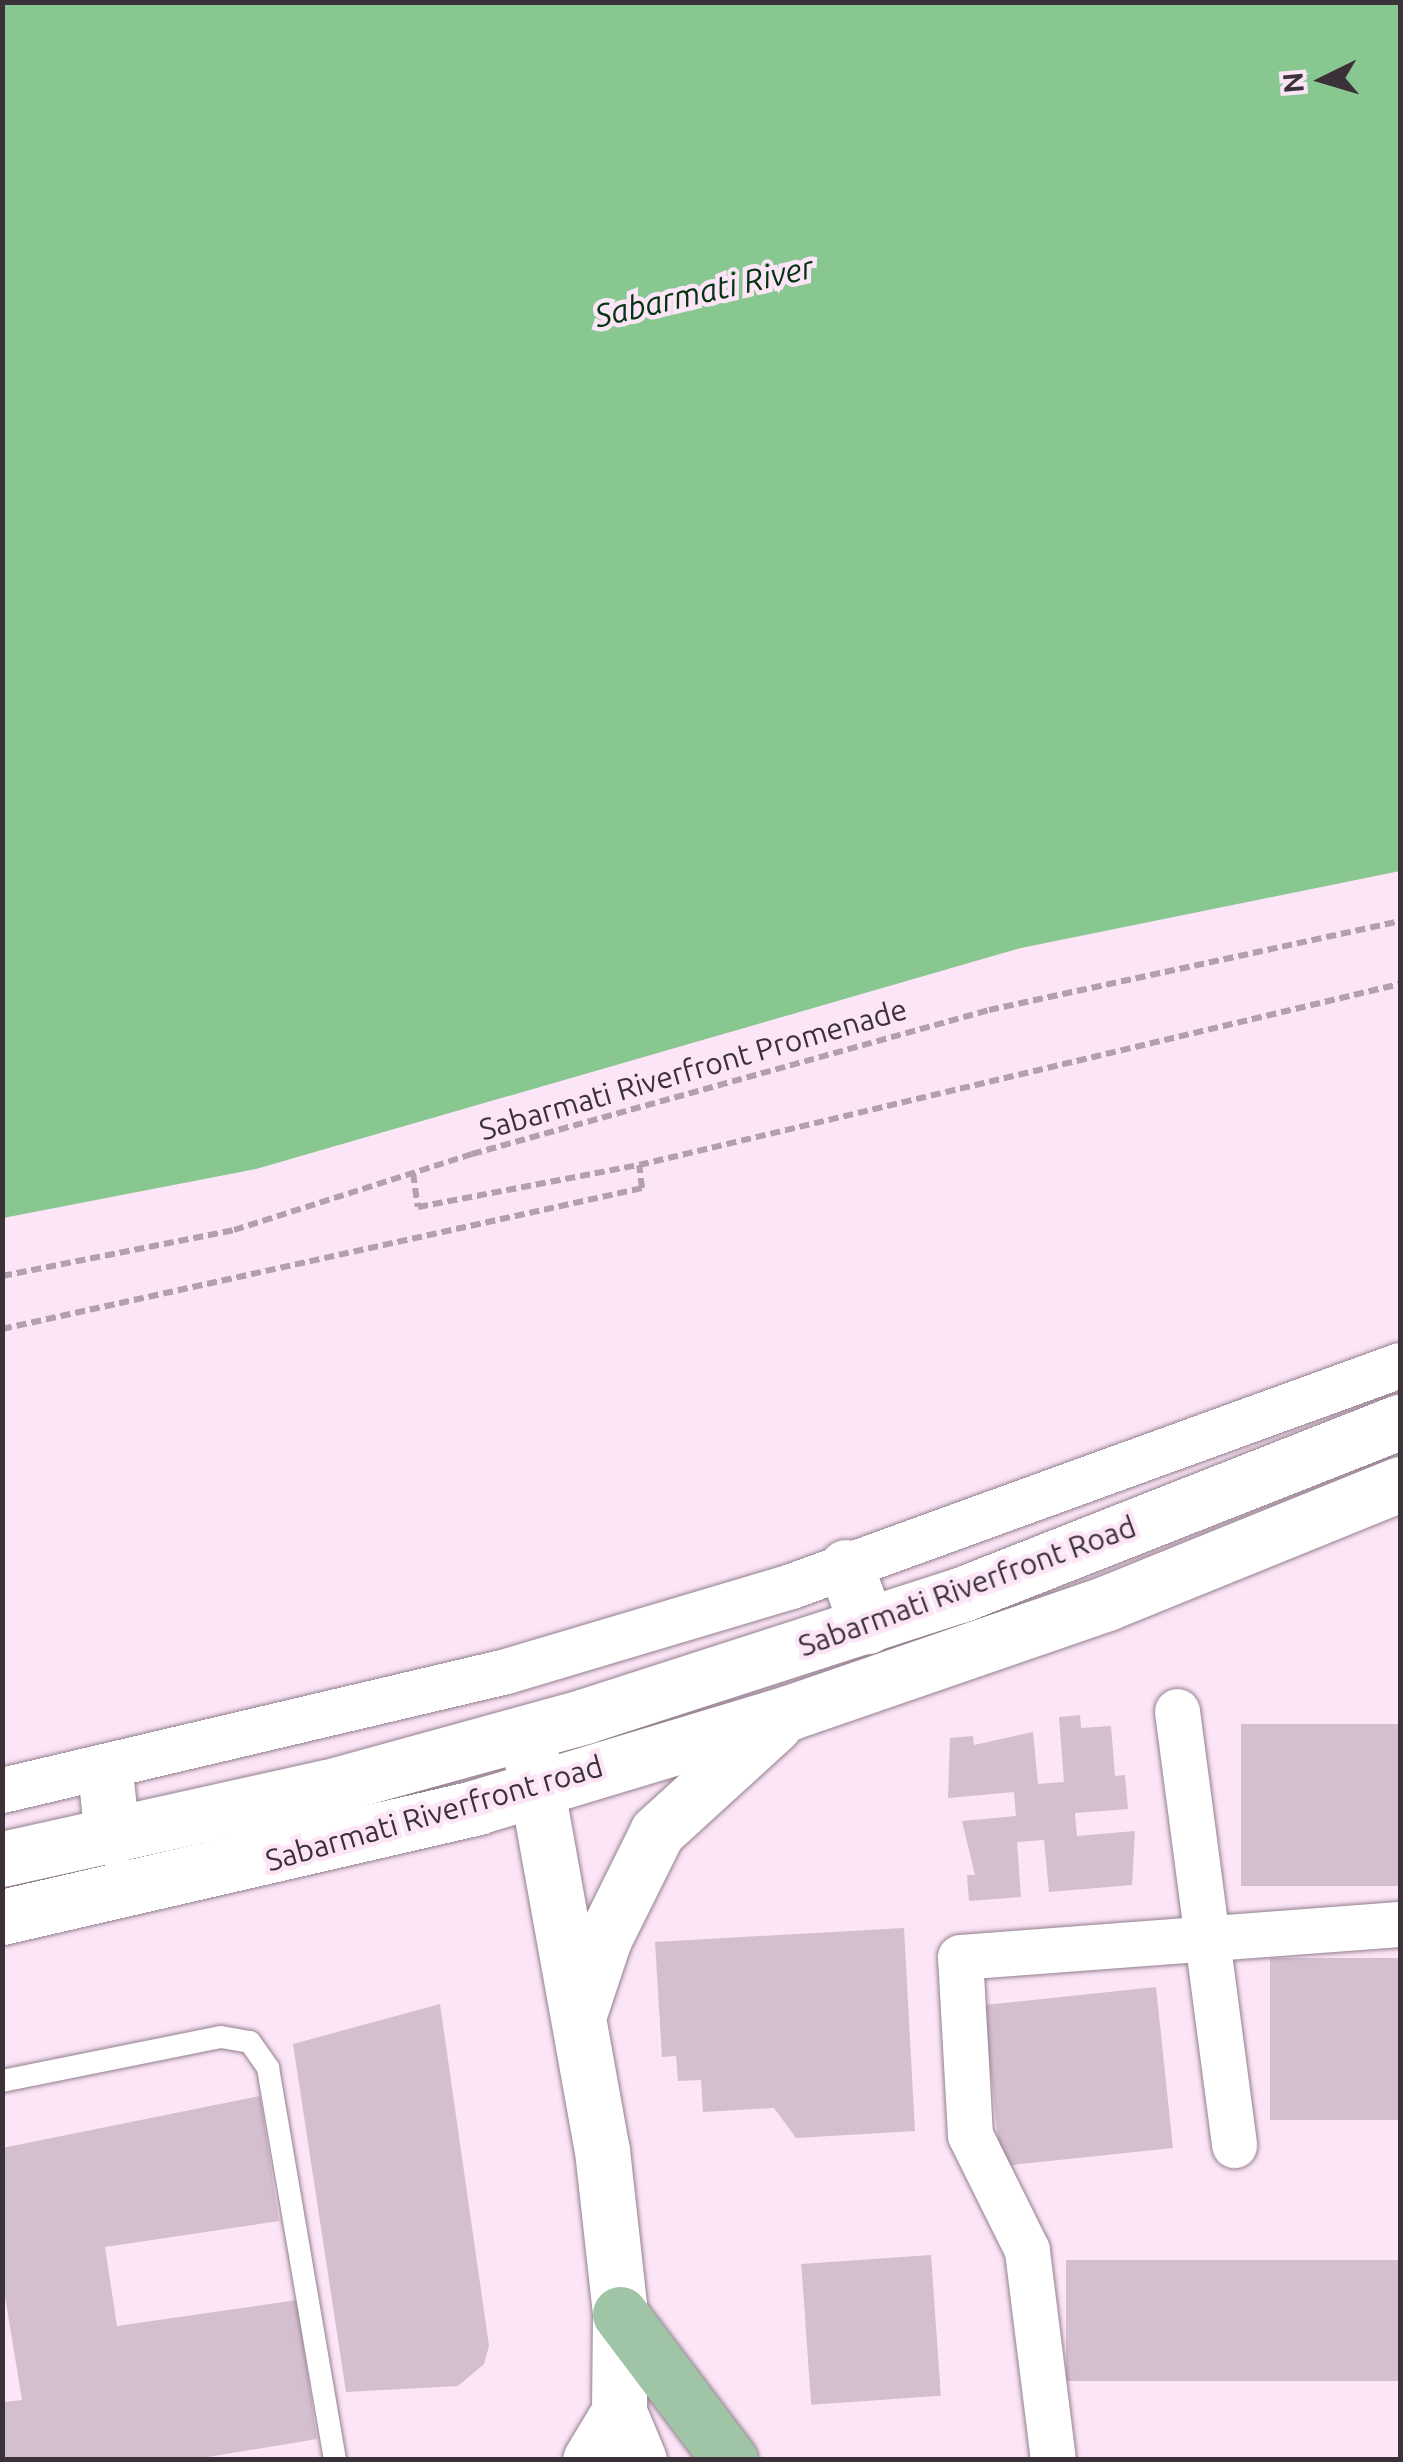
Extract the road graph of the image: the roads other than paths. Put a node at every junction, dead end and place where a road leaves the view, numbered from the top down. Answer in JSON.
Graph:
{"nodes":[{"id":1,"x":1400,"y":1365,"type":"edge"},
{"id":2,"x":1400,"y":1422,"type":"edge"},
{"id":3,"x":1400,"y":1484,"type":"edge"},
{"id":4,"x":846,"y":1567,"type":"junction"},
{"id":5,"x":867,"y":1626,"type":"junction"},
{"id":6,"x":860,"y":1688,"type":"joint"},
{"id":7,"x":1177,"y":1711,"type":"dead end"},
{"id":8,"x":788,"y":1714,"type":"junction"},
{"id":9,"x":526,"y":1734,"type":"junction"},
{"id":10,"x":104,"y":1770,"type":"junction"},
{"id":11,"x":537,"y":1787,"type":"junction"},
{"id":12,"x":2,"y":1790,"type":"edge"},
{"id":13,"x":112,"y":1838,"type":"junction"},
{"id":14,"x":2,"y":1859,"type":"edge"},
{"id":15,"x":2,"y":1917,"type":"edge"},
{"id":16,"x":1400,"y":1924,"type":"edge"},
{"id":17,"x":1204,"y":1939,"type":"junction"},
{"id":18,"x":578,"y":2016,"type":"junction"},
{"id":19,"x":2,"y":2080,"type":"edge"},
{"id":20,"x":1234,"y":2145,"type":"dead end"},
{"id":21,"x":620,"y":2314,"type":"junction"},
{"id":22,"x":629,"y":2436,"type":"edge"},
{"id":23,"x":335,"y":2460,"type":"edge"},
{"id":24,"x":590,"y":2460,"type":"edge"},
{"id":25,"x":730,"y":2460,"type":"edge"},
{"id":26,"x":1053,"y":2460,"type":"edge"}],
"edges":[{"from":1,"to":4,"type":"street"},
{"from":2,"to":5,"type":"street","name":"Sabarmati Riverfront Road"},
{"from":3,"to":6,"type":"street","name":"Sabarmati Riverfront Road"},
{"from":4,"to":5,"type":"street"},
{"from":4,"to":10,"type":"street"},
{"from":5,"to":9,"type":"street","name":"Sabarmati Riverfront Road"},
{"from":6,"to":8,"type":"street","name":"Sabarmati Riverfront road"},
{"from":7,"to":17,"type":"street"},
{"from":8,"to":11,"type":"street","name":"Sabarmati Riverfront road"},
{"from":8,"to":18,"type":"street"},
{"from":9,"to":11,"type":"street"},
{"from":9,"to":13,"type":"street","name":"Sabarmati Riverfront road"},
{"from":10,"to":12,"type":"street"},
{"from":10,"to":13,"type":"street"},
{"from":11,"to":15,"type":"street","name":"Sabarmati Riverfront road"},
{"from":11,"to":18,"type":"street"},
{"from":13,"to":14,"type":"street","name":"Sabarmati Riverfront road"},
{"from":16,"to":17,"type":"street"},
{"from":17,"to":20,"type":"street"},
{"from":17,"to":26,"type":"street"},
{"from":18,"to":21,"type":"street"},
{"from":19,"to":23,"type":"lane"},
{"from":21,"to":22,"type":"street"},
{"from":21,"to":25,"type":"main road"},
{"from":22,"to":24,"type":"street"}]}
